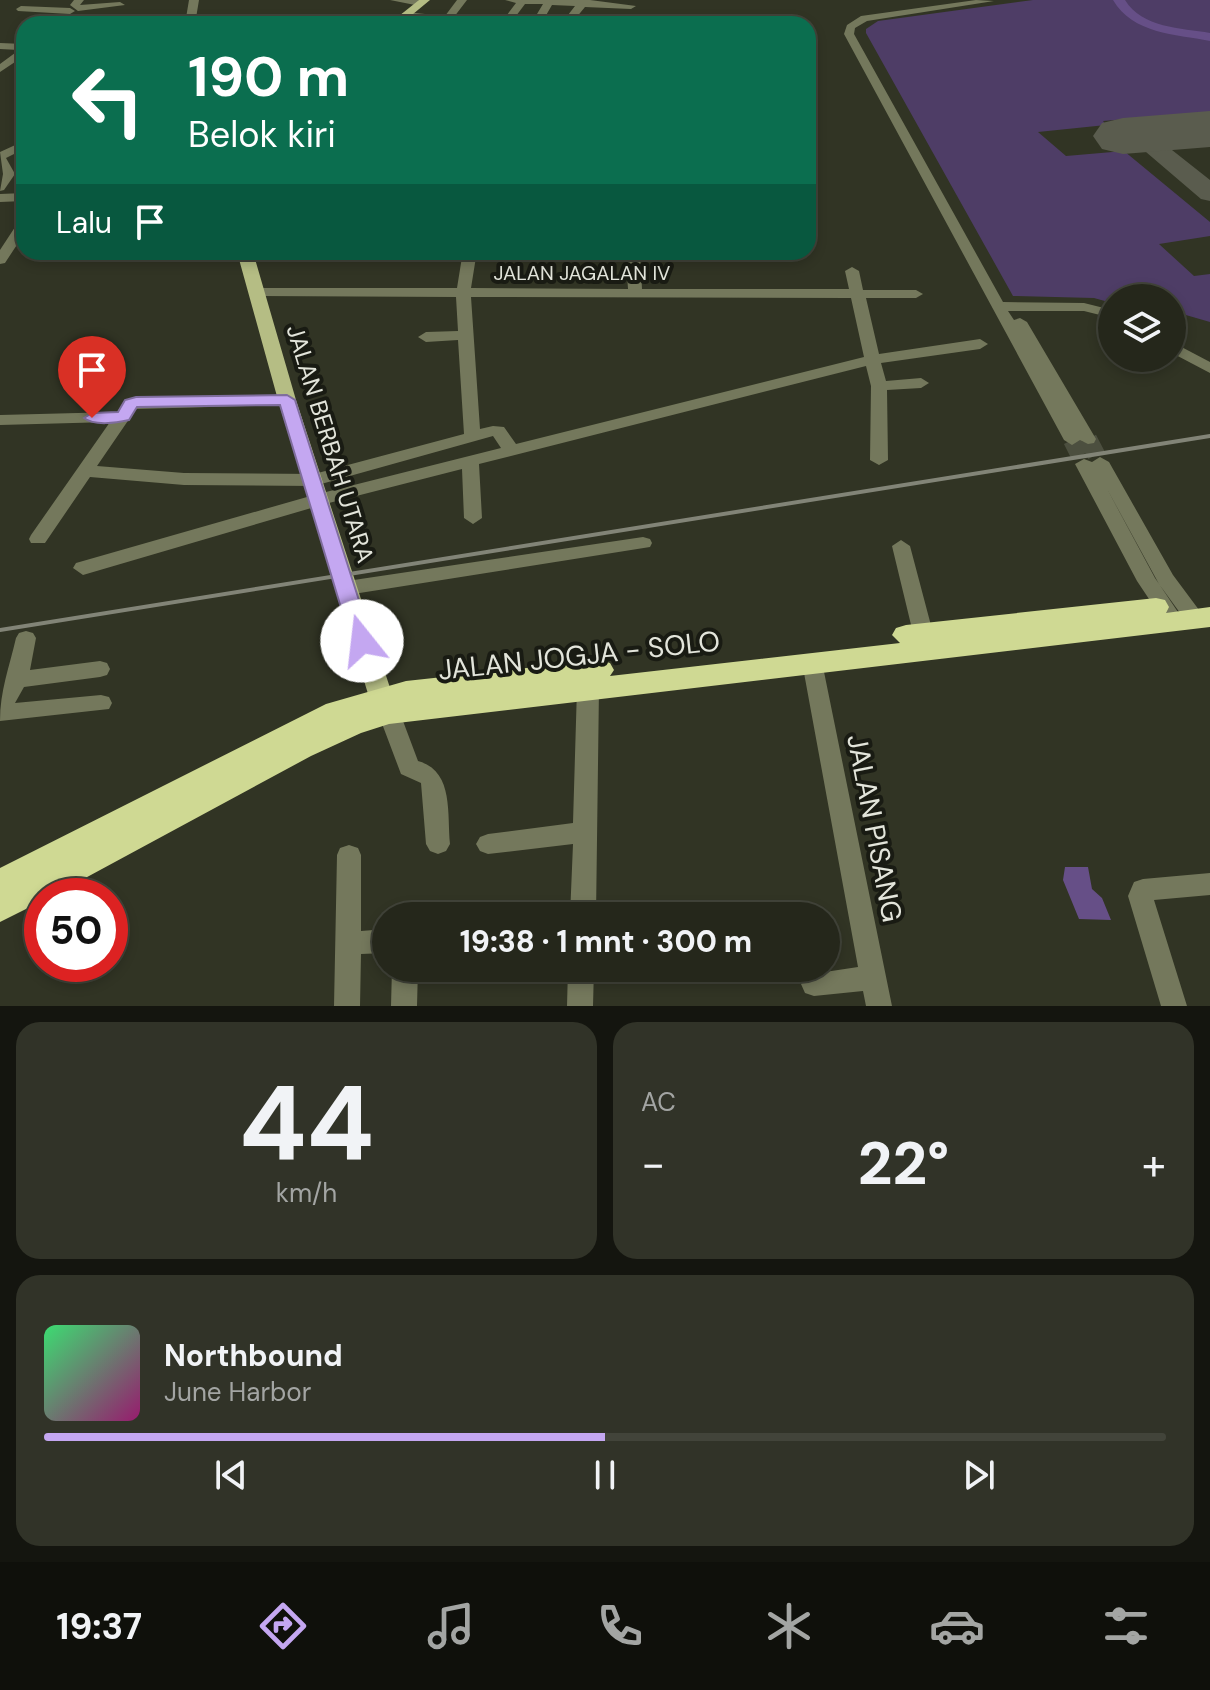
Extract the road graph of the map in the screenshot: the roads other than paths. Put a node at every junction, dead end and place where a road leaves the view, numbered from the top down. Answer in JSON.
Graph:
{"nodes":[{"id":1,"x":395,"y":0,"type":"edge"},
{"id":2,"x":462,"y":0,"type":"edge"},
{"id":3,"x":510,"y":0,"type":"edge"},
{"id":4,"x":422,"y":1,"type":"edge"},
{"id":5,"x":522,"y":1,"type":"edge"},
{"id":6,"x":583,"y":2,"type":"edge"},
{"id":7,"x":989,"y":2,"type":"edge"},
{"id":8,"x":122,"y":3,"type":"edge"},
{"id":9,"x":548,"y":3,"type":"junction"},
{"id":10,"x":79,"y":4,"type":"edge"},
{"id":11,"x":631,"y":6,"type":"dead end"},
{"id":12,"x":21,"y":9,"type":"dead end"},
{"id":13,"x":404,"y":16,"type":"edge"},
{"id":14,"x":450,"y":16,"type":"edge"},
{"id":15,"x":541,"y":16,"type":"edge"},
{"id":16,"x":16,"y":52,"type":"edge"},
{"id":17,"x":0,"y":69,"type":"edge"},
{"id":18,"x":1,"y":154,"type":"edge"},
{"id":19,"x":0,"y":187,"type":"edge"},
{"id":20,"x":16,"y":236,"type":"edge"},
{"id":21,"x":0,"y":260,"type":"edge"},
{"id":22,"x":248,"y":260,"type":"edge"},
{"id":23,"x":469,"y":260,"type":"edge"},
{"id":24,"x":633,"y":260,"type":"edge"},
{"id":25,"x":852,"y":271,"type":"dead end"},
{"id":26,"x":258,"y":292,"type":"junction"},
{"id":27,"x":463,"y":292,"type":"junction"},
{"id":28,"x":635,"y":293,"type":"junction"},
{"id":29,"x":858,"y":293,"type":"junction"},
{"id":30,"x":916,"y":294,"type":"dead end"},
{"id":31,"x":1004,"y":306,"type":"junction"},
{"id":32,"x":1098,"y":310,"type":"edge"},
{"id":33,"x":465,"y":335,"type":"junction"},
{"id":34,"x":426,"y":337,"type":"dead end"},
{"id":35,"x":980,"y":344,"type":"dead end"},
{"id":36,"x":1186,"y":355,"type":"edge"},
{"id":37,"x":874,"y":359,"type":"junction"},
{"id":38,"x":1210,"y":368,"type":"edge"},
{"id":39,"x":921,"y":383,"type":"dead end"},
{"id":40,"x":879,"y":386,"type":"junction"},
{"id":41,"x":287,"y":400,"type":"junction"},
{"id":42,"x":123,"y":417,"type":"junction"},
{"id":43,"x":0,"y":420,"type":"edge"},
{"id":44,"x":472,"y":435,"type":"junction"},
{"id":45,"x":1080,"y":440,"type":"tunnel mouth"},
{"id":46,"x":512,"y":451,"type":"junction"},
{"id":47,"x":879,"y":460,"type":"dead end"},
{"id":48,"x":470,"y":461,"type":"junction"},
{"id":49,"x":1092,"y":463,"type":"tunnel mouth"},
{"id":50,"x":86,"y":471,"type":"junction"},
{"id":51,"x":317,"y":490,"type":"junction"},
{"id":52,"x":473,"y":518,"type":"dead end"},
{"id":53,"x":38,"y":539,"type":"dead end"},
{"id":54,"x":643,"y":543,"type":"dead end"},
{"id":55,"x":901,"y":546,"type":"dead end"},
{"id":56,"x":83,"y":568,"type":"dead end"},
{"id":57,"x":347,"y":588,"type":"junction"},
{"id":58,"x":1189,"y":611,"type":"edge"},
{"id":59,"x":923,"y":633,"type":"junction"},
{"id":60,"x":26,"y":638,"type":"dead end"},
{"id":61,"x":812,"y":662,"type":"junction"},
{"id":62,"x":100,"y":669,"type":"dead end"},
{"id":63,"x":17,"y":680,"type":"junction"},
{"id":64,"x":588,"y":688,"type":"junction"},
{"id":65,"x":101,"y":703,"type":"dead end"},
{"id":66,"x":385,"y":705,"type":"junction"},
{"id":67,"x":0,"y":712,"type":"edge"},
{"id":68,"x":586,"y":832,"type":"junction"},
{"id":69,"x":438,"y":844,"type":"dead end"},
{"id":70,"x":488,"y":844,"type":"dead end"},
{"id":71,"x":349,"y":855,"type":"dead end"},
{"id":72,"x":0,"y":884,"type":"edge"},
{"id":73,"x":1210,"y":884,"type":"edge"},
{"id":74,"x":584,"y":902,"type":"edge"},
{"id":75,"x":0,"y":907,"type":"edge"},
{"id":76,"x":372,"y":942,"type":"edge"},
{"id":77,"x":350,"y":943,"type":"junction"},
{"id":78,"x":874,"y":978,"type":"junction"},
{"id":79,"x":405,"y":982,"type":"edge"},
{"id":80,"x":581,"y":982,"type":"edge"},
{"id":81,"x":814,"y":984,"type":"dead end"},
{"id":82,"x":347,"y":1006,"type":"edge"},
{"id":83,"x":404,"y":1006,"type":"edge"},
{"id":84,"x":580,"y":1006,"type":"edge"},
{"id":85,"x":879,"y":1006,"type":"edge"},
{"id":86,"x":1174,"y":1006,"type":"edge"}],
"edges":[{"from":1,"to":4,"type":"street"},
{"from":2,"to":14,"type":"street"},
{"from":3,"to":5,"type":"street"},
{"from":4,"to":13,"type":"main road"},
{"from":5,"to":9,"type":"street"},
{"from":6,"to":9,"type":"street"},
{"from":6,"to":11,"type":"street"},
{"from":7,"to":31,"type":"street"},
{"from":8,"to":10,"type":"street"},
{"from":9,"to":15,"type":"street"},
{"from":10,"to":12,"type":"street"},
{"from":16,"to":17,"type":"street"},
{"from":18,"to":19,"type":"street"},
{"from":20,"to":21,"type":"street"},
{"from":22,"to":26,"type":"main road","name":"JALAN BERBAH UTARA"},
{"from":23,"to":27,"type":"street"},
{"from":24,"to":28,"type":"street"},
{"from":25,"to":29,"type":"street"},
{"from":26,"to":27,"type":"street","name":"JALAN JAGALAN IV"},
{"from":26,"to":41,"type":"main road","name":"JALAN BERBAH UTARA"},
{"from":27,"to":28,"type":"street","name":"JALAN JAGALAN IV"},
{"from":27,"to":33,"type":"street"},
{"from":28,"to":29,"type":"street","name":"JALAN JAGALAN IV"},
{"from":29,"to":30,"type":"street","name":"JALAN JAGALAN IV"},
{"from":29,"to":37,"type":"street"},
{"from":31,"to":32,"type":"street"},
{"from":31,"to":45,"type":"street"},
{"from":33,"to":34,"type":"street"},
{"from":33,"to":44,"type":"street"},
{"from":35,"to":37,"type":"street"},
{"from":36,"to":38,"type":"street"},
{"from":37,"to":40,"type":"street"},
{"from":37,"to":46,"type":"street"},
{"from":39,"to":40,"type":"street"},
{"from":40,"to":47,"type":"street"},
{"from":41,"to":42,"type":"street"},
{"from":41,"to":51,"type":"main road","name":"JALAN BERBAH UTARA"},
{"from":42,"to":43,"type":"street"},
{"from":42,"to":50,"type":"street"},
{"from":44,"to":46,"type":"street"},
{"from":44,"to":51,"type":"street"},
{"from":46,"to":48,"type":"street"},
{"from":48,"to":51,"type":"street"},
{"from":48,"to":52,"type":"street"},
{"from":49,"to":58,"type":"street"},
{"from":50,"to":51,"type":"street"},
{"from":50,"to":53,"type":"street"},
{"from":51,"to":56,"type":"street"},
{"from":51,"to":57,"type":"main road","name":"JALAN BERBAH UTARA"},
{"from":54,"to":57,"type":"street"},
{"from":55,"to":59,"type":"street"},
{"from":57,"to":66,"type":"main road","name":"JALAN BERBAH UTARA"},
{"from":58,"to":59,"type":"highway","name":"JALAN JOGJA - SOLO"},
{"from":58,"to":61,"type":"highway","name":"JALAN JOGJA - SOLO"},
{"from":59,"to":66,"type":"highway","name":"JALAN JOGJA - SOLO"},
{"from":60,"to":63,"type":"street"},
{"from":61,"to":64,"type":"highway","name":"JALAN JOGJA - SOLO"},
{"from":61,"to":78,"type":"street","name":"JALAN PISANG"},
{"from":62,"to":63,"type":"street"},
{"from":63,"to":67,"type":"street"},
{"from":64,"to":66,"type":"highway","name":"JALAN JOGJA - SOLO"},
{"from":64,"to":68,"type":"street"},
{"from":65,"to":67,"type":"street"},
{"from":66,"to":69,"type":"street"},
{"from":66,"to":72,"type":"highway","name":"JALAN JOGJA - SOLO"},
{"from":66,"to":75,"type":"highway","name":"JALAN JOGJA - SOLO"},
{"from":68,"to":70,"type":"street"},
{"from":68,"to":74,"type":"street"},
{"from":71,"to":77,"type":"street"},
{"from":73,"to":86,"type":"street"},
{"from":76,"to":77,"type":"street"},
{"from":77,"to":82,"type":"street"},
{"from":78,"to":81,"type":"street"},
{"from":78,"to":85,"type":"street","name":"JALAN PISANG"},
{"from":79,"to":83,"type":"street"},
{"from":80,"to":84,"type":"street"}]}
